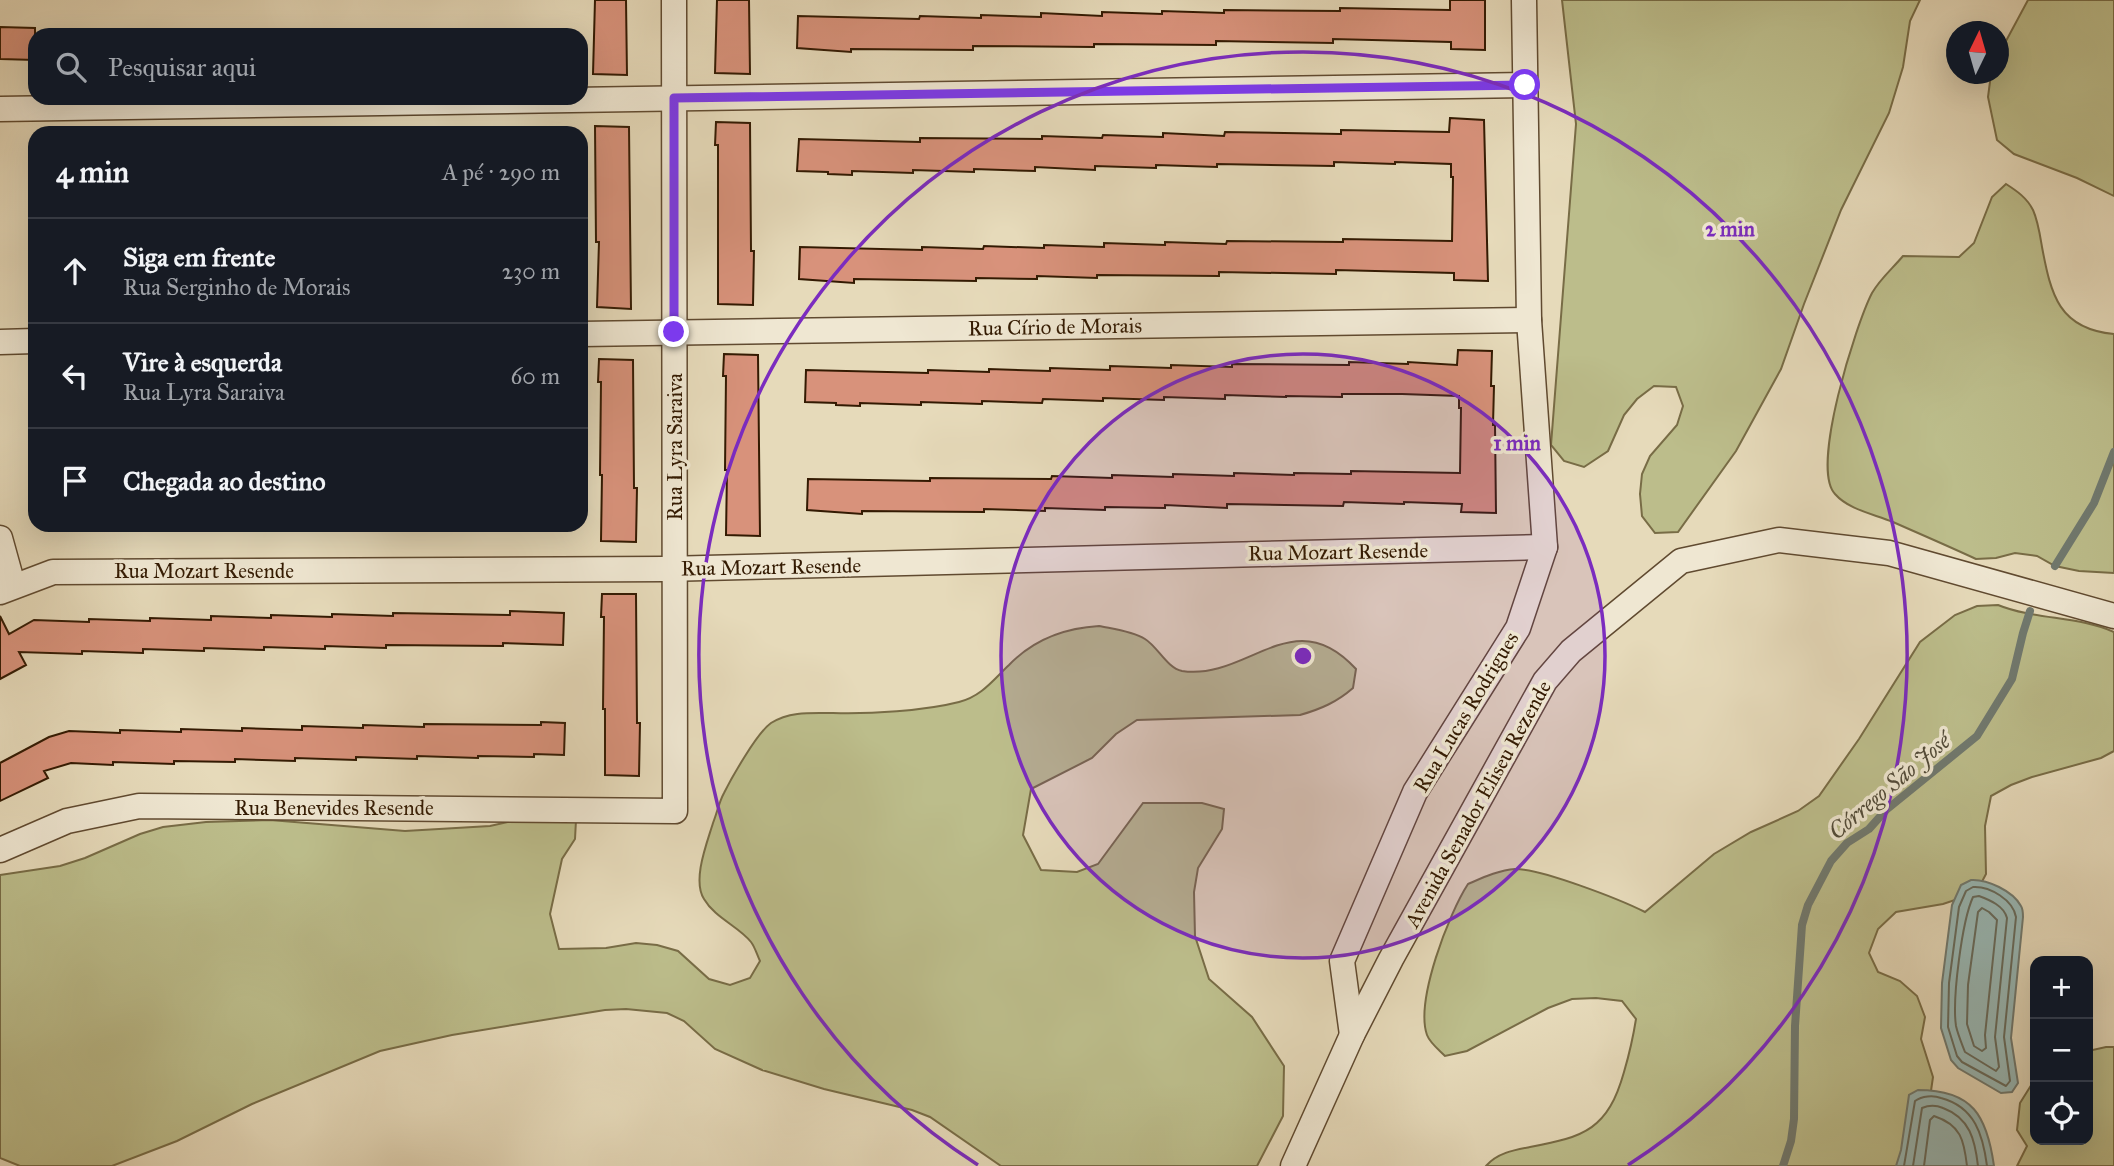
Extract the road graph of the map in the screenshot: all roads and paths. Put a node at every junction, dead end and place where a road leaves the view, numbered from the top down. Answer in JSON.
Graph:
{"nodes":[{"id":1,"x":674,"y":0,"type":"edge"},
{"id":2,"x":1524,"y":0,"type":"edge"},
{"id":3,"x":1525,"y":85,"type":"junction"},
{"id":4,"x":674,"y":98,"type":"junction"},
{"id":5,"x":588,"y":99,"type":"edge"},
{"id":6,"x":245,"y":105,"type":"edge"},
{"id":7,"x":0,"y":109,"type":"edge"},
{"id":8,"x":1529,"y":320,"type":"junction"},
{"id":9,"x":674,"y":332,"type":"junction"},
{"id":10,"x":588,"y":334,"type":"edge"},
{"id":11,"x":28,"y":341,"type":"edge"},
{"id":12,"x":0,"y":342,"type":"edge"},
{"id":13,"x":0,"y":538,"type":"edge"},
{"id":14,"x":1545,"y":547,"type":"junction"},
{"id":15,"x":675,"y":569,"type":"junction"},
{"id":16,"x":7,"y":588,"type":"edge"},
{"id":17,"x":2114,"y":616,"type":"edge"},
{"id":18,"x":675,"y":810,"type":"joint"},
{"id":19,"x":0,"y":850,"type":"edge"},
{"id":20,"x":1352,"y":1035,"type":"junction"},
{"id":21,"x":1293,"y":1166,"type":"edge"}],
"edges":[{"from":1,"to":4,"type":"street","name":"Rua Lyra Saraiva"},
{"from":2,"to":3,"type":"street","name":"Rua Lucas Rodrigues"},
{"from":3,"to":4,"type":"street"},
{"from":3,"to":8,"type":"street","name":"Rua Lucas Rodrigues"},
{"from":4,"to":5,"type":"street"},
{"from":4,"to":9,"type":"street","name":"Rua Lyra Saraiva"},
{"from":6,"to":7,"type":"street"},
{"from":8,"to":9,"type":"street","name":"Rua Círio de Morais"},
{"from":8,"to":14,"type":"street","name":"Rua Lucas Rodrigues"},
{"from":9,"to":10,"type":"street","name":"Rua Círio de Morais"},
{"from":9,"to":15,"type":"street","name":"Rua Lyra Saraiva"},
{"from":11,"to":12,"type":"street"},
{"from":13,"to":16,"type":"street"},
{"from":14,"to":15,"type":"street","name":"Rua Mozart Resende"},
{"from":14,"to":20,"type":"street","name":"Rua Lucas Rodrigues"},
{"from":15,"to":16,"type":"street","name":"Rua Mozart Resende"},
{"from":15,"to":18,"type":"street","name":"Rua Lyra Saraiva"},
{"from":17,"to":20,"type":"street","name":"Avenida Senador Eliseu Rezende"},
{"from":18,"to":19,"type":"street","name":"Rua Benevides Resende"},
{"from":20,"to":21,"type":"street","name":"Avenida Senador Eliseu Rezende"}]}
